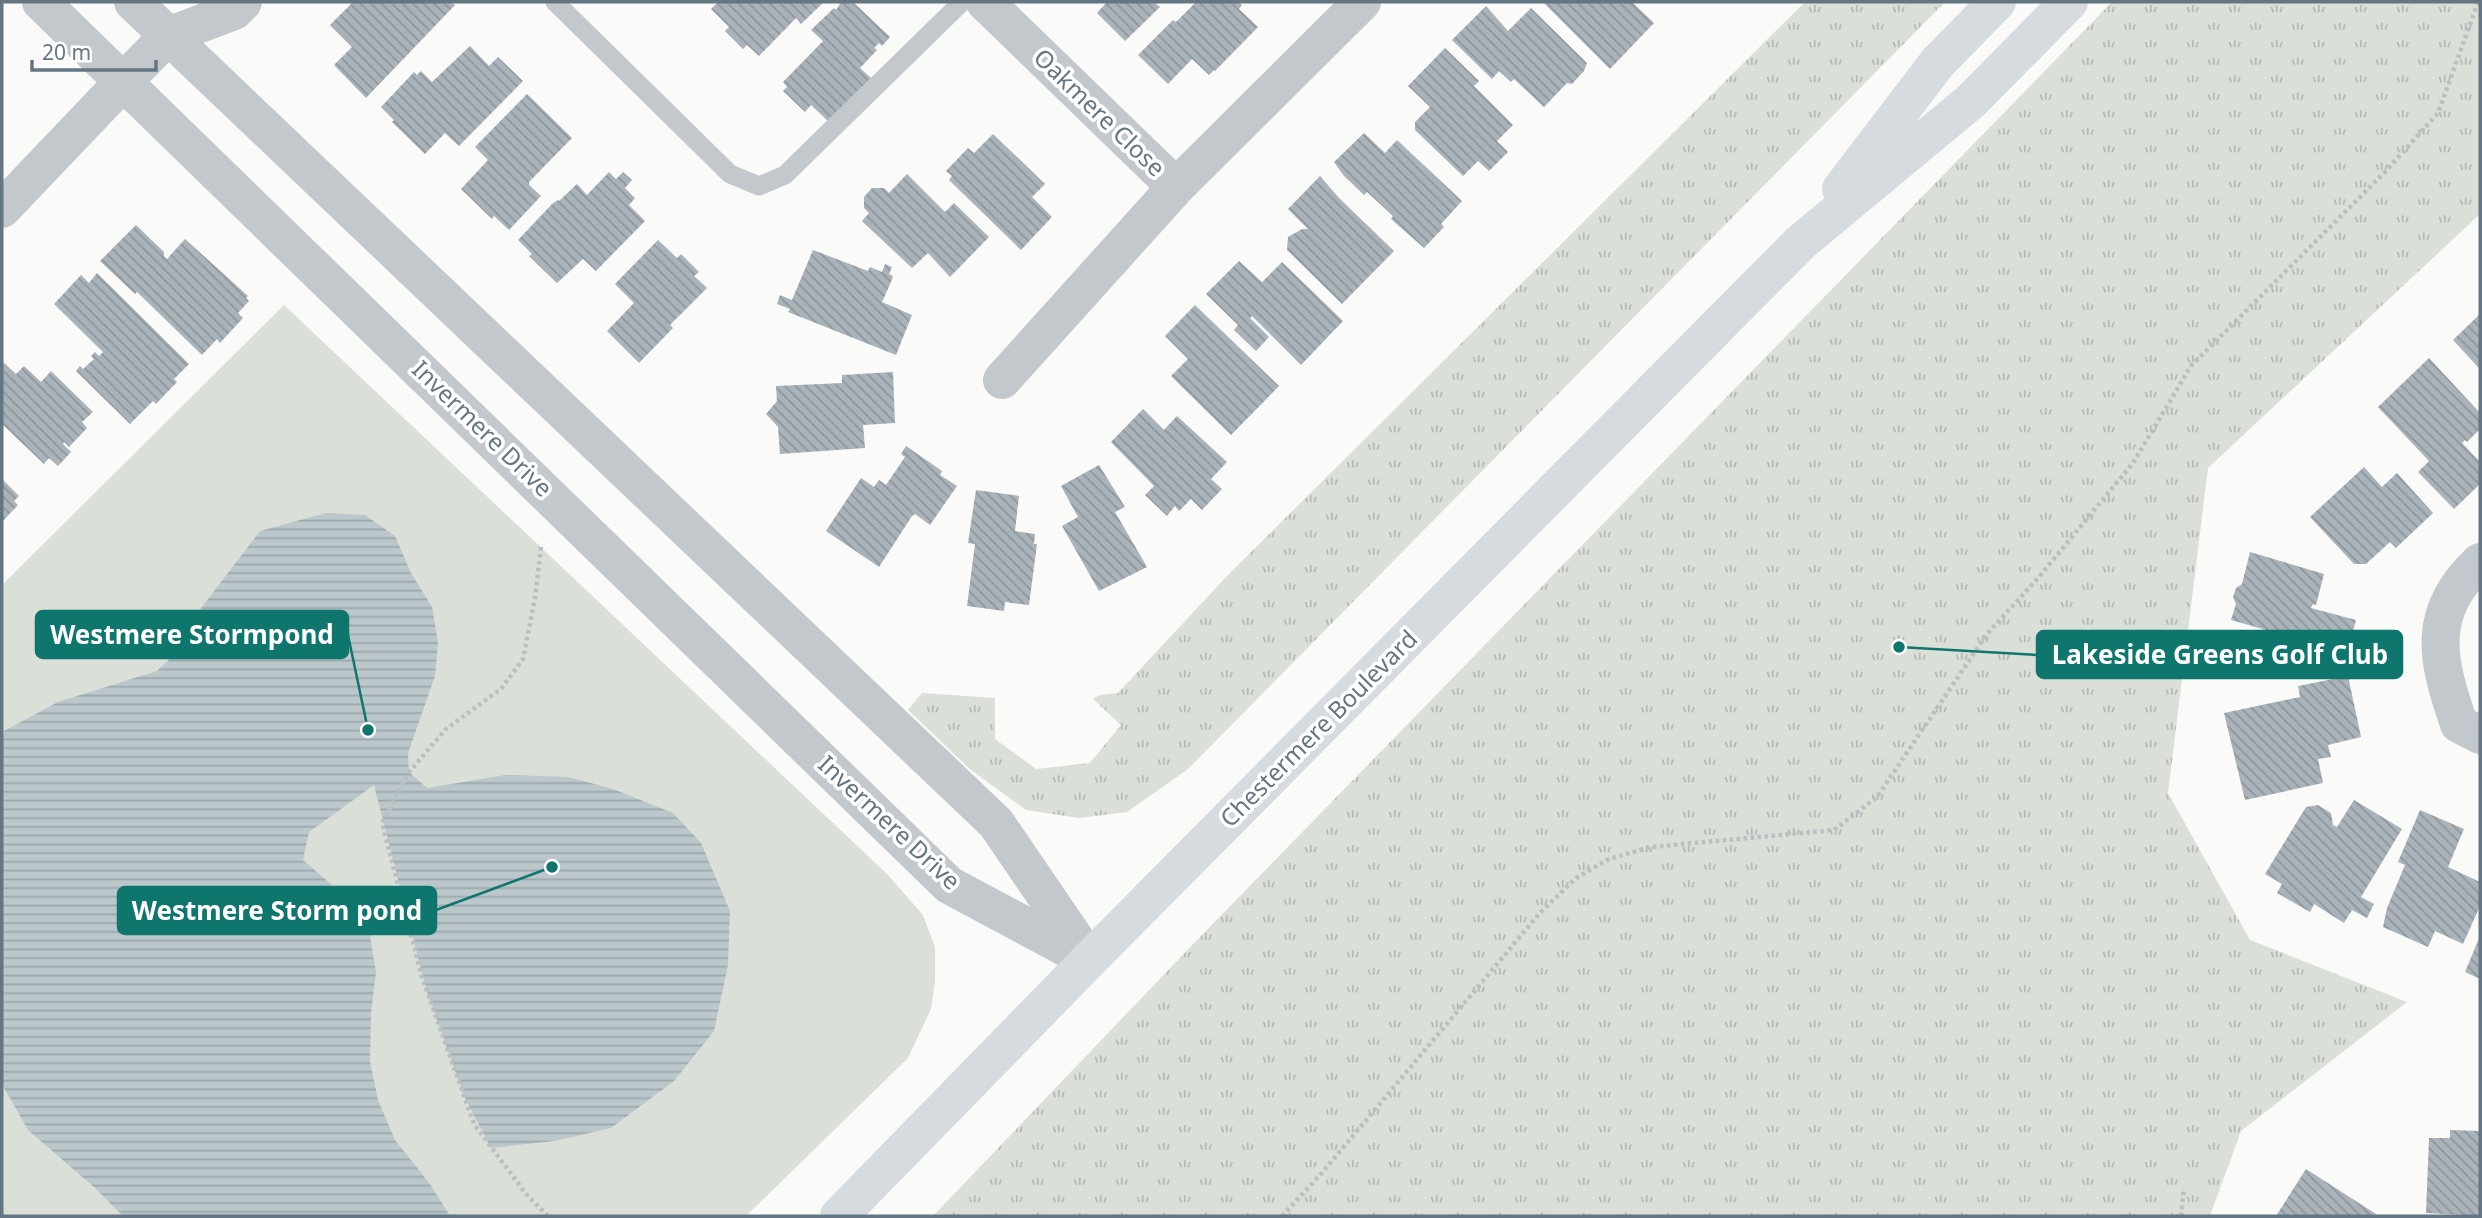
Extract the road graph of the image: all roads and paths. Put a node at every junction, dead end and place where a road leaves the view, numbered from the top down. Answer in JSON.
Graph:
{"nodes":[{"id":1,"x":41,"y":2,"type":"edge"},
{"id":2,"x":133,"y":2,"type":"edge"},
{"id":3,"x":243,"y":2,"type":"edge"},
{"id":4,"x":555,"y":2,"type":"edge"},
{"id":5,"x":962,"y":2,"type":"edge"},
{"id":6,"x":985,"y":2,"type":"edge"},
{"id":7,"x":1362,"y":2,"type":"edge"},
{"id":8,"x":1997,"y":2,"type":"edge"},
{"id":9,"x":2069,"y":2,"type":"edge"},
{"id":10,"x":2478,"y":2,"type":"edge"},
{"id":11,"x":172,"y":19,"type":"edge"},
{"id":12,"x":124,"y":81,"type":"junction"},
{"id":13,"x":1175,"y":187,"type":"junction"},
{"id":14,"x":2,"y":209,"type":"edge"},
{"id":15,"x":1800,"y":243,"type":"junction"},
{"id":16,"x":1002,"y":380,"type":"dead end"},
{"id":17,"x":541,"y":547,"type":"dead end"},
{"id":18,"x":2480,"y":562,"type":"edge"},
{"id":19,"x":2480,"y":735,"type":"edge"},
{"id":20,"x":1089,"y":960,"type":"junction"},
{"id":21,"x":2184,"y":1188,"type":"dead end"},
{"id":22,"x":548,"y":1216,"type":"edge"},
{"id":23,"x":839,"y":1216,"type":"edge"},
{"id":24,"x":1282,"y":1216,"type":"edge"},
{"id":25,"x":2181,"y":1216,"type":"edge"}],
"edges":[{"from":1,"to":12,"type":"street","name":"Invermere Drive"},
{"from":2,"to":11,"type":"street"},
{"from":3,"to":11,"type":"street"},
{"from":4,"to":5,"type":"lane"},
{"from":6,"to":13,"type":"street","name":"Oakmere Close"},
{"from":7,"to":13,"type":"street","name":"Oakmere Close"},
{"from":8,"to":15,"type":"main road","name":"Chestermere Boulevard"},
{"from":9,"to":15,"type":"main road","name":"Chestermere Boulevard"},
{"from":10,"to":24,"type":"path"},
{"from":11,"to":12,"type":"street"},
{"from":11,"to":20,"type":"street"},
{"from":12,"to":14,"type":"street"},
{"from":12,"to":20,"type":"street","name":"Invermere Drive"},
{"from":13,"to":16,"type":"street"},
{"from":15,"to":20,"type":"main road","name":"Chestermere Boulevard"},
{"from":17,"to":22,"type":"path"},
{"from":18,"to":19,"type":"street"},
{"from":20,"to":23,"type":"main road","name":"Chestermere Boulevard"},
{"from":21,"to":25,"type":"path"}]}
